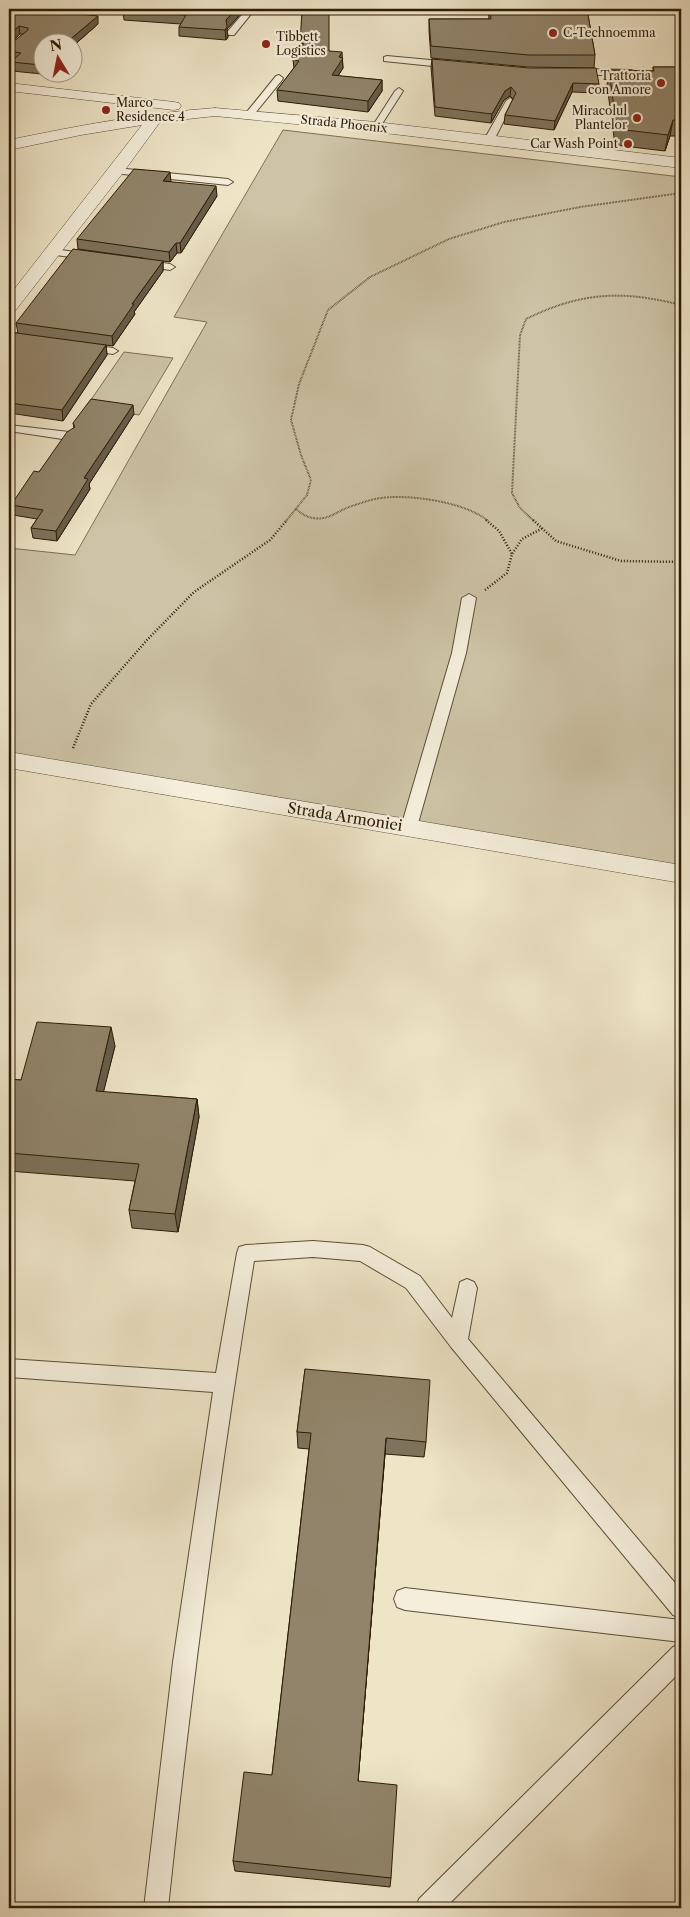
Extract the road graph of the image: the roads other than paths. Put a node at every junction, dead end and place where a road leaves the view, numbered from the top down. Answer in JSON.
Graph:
{"nodes":[{"id":1,"x":100,"y":9,"type":"edge"},
{"id":2,"x":118,"y":9,"type":"edge"},
{"id":3,"x":251,"y":9,"type":"edge"},
{"id":4,"x":231,"y":33,"type":"dead end"},
{"id":5,"x":387,"y":59,"type":"dead end"},
{"id":6,"x":464,"y":66,"type":"edge"},
{"id":7,"x":565,"y":72,"type":"edge"},
{"id":8,"x":641,"y":73,"type":"edge"},
{"id":9,"x":279,"y":78,"type":"dead end"},
{"id":10,"x":9,"y":87,"type":"edge"},
{"id":11,"x":400,"y":91,"type":"dead end"},
{"id":12,"x":510,"y":101,"type":"edge"},
{"id":13,"x":188,"y":113,"type":"junction"},
{"id":14,"x":249,"y":115,"type":"junction"},
{"id":15,"x":155,"y":118,"type":"junction"},
{"id":16,"x":376,"y":127,"type":"junction"},
{"id":17,"x":489,"y":140,"type":"junction"},
{"id":18,"x":9,"y":145,"type":"edge"},
{"id":19,"x":681,"y":163,"type":"edge"},
{"id":20,"x":116,"y":170,"type":"junction"},
{"id":21,"x":228,"y":182,"type":"dead end"},
{"id":22,"x":53,"y":252,"type":"junction"},
{"id":23,"x":102,"y":258,"type":"edge"},
{"id":24,"x":131,"y":262,"type":"edge"},
{"id":25,"x":170,"y":267,"type":"dead end"},
{"id":26,"x":9,"y":307,"type":"edge"},
{"id":27,"x":75,"y":346,"type":"edge"},
{"id":28,"x":112,"y":351,"type":"edge"},
{"id":29,"x":9,"y":428,"type":"edge"},
{"id":30,"x":69,"y":436,"type":"edge"},
{"id":31,"x":469,"y":598,"type":"road end"},
{"id":32,"x":9,"y":760,"type":"edge"},
{"id":33,"x":409,"y":827,"type":"junction"},
{"id":34,"x":681,"y":874,"type":"edge"},
{"id":35,"x":467,"y":1288,"type":"dead end"},
{"id":36,"x":458,"y":1340,"type":"junction"},
{"id":37,"x":9,"y":1368,"type":"edge"},
{"id":38,"x":223,"y":1383,"type":"junction"},
{"id":39,"x":405,"y":1599,"type":"dead end"},
{"id":40,"x":681,"y":1608,"type":"edge"},
{"id":41,"x":681,"y":1631,"type":"edge"},
{"id":42,"x":681,"y":1655,"type":"edge"},
{"id":43,"x":156,"y":1908,"type":"edge"},
{"id":44,"x":428,"y":1908,"type":"edge"}],
"edges":[{"from":1,"to":2,"type":"lane"},
{"from":3,"to":4,"type":"lane"},
{"from":5,"to":6,"type":"lane"},
{"from":7,"to":8,"type":"lane"},
{"from":9,"to":14,"type":"lane"},
{"from":10,"to":13,"type":"street","name":"Strada Phoenix"},
{"from":11,"to":16,"type":"lane"},
{"from":12,"to":17,"type":"lane"},
{"from":13,"to":14,"type":"street","name":"Strada Phoenix"},
{"from":13,"to":15,"type":"street"},
{"from":14,"to":16,"type":"street","name":"Strada Phoenix"},
{"from":15,"to":18,"type":"street"},
{"from":15,"to":20,"type":"street"},
{"from":16,"to":17,"type":"street","name":"Strada Phoenix"},
{"from":17,"to":19,"type":"street","name":"Strada Phoenix"},
{"from":20,"to":21,"type":"lane"},
{"from":20,"to":22,"type":"street"},
{"from":22,"to":23,"type":"lane"},
{"from":22,"to":26,"type":"street"},
{"from":24,"to":25,"type":"lane"},
{"from":27,"to":28,"type":"lane"},
{"from":29,"to":30,"type":"lane"},
{"from":31,"to":33,"type":"lane"},
{"from":32,"to":33,"type":"street","name":"Strada Armoniei"},
{"from":33,"to":34,"type":"street","name":"Strada Armoniei"},
{"from":35,"to":36,"type":"lane"},
{"from":36,"to":38,"type":"lane"},
{"from":36,"to":40,"type":"lane"},
{"from":37,"to":38,"type":"lane"},
{"from":38,"to":43,"type":"lane"},
{"from":39,"to":41,"type":"lane"},
{"from":42,"to":44,"type":"lane"}]}
